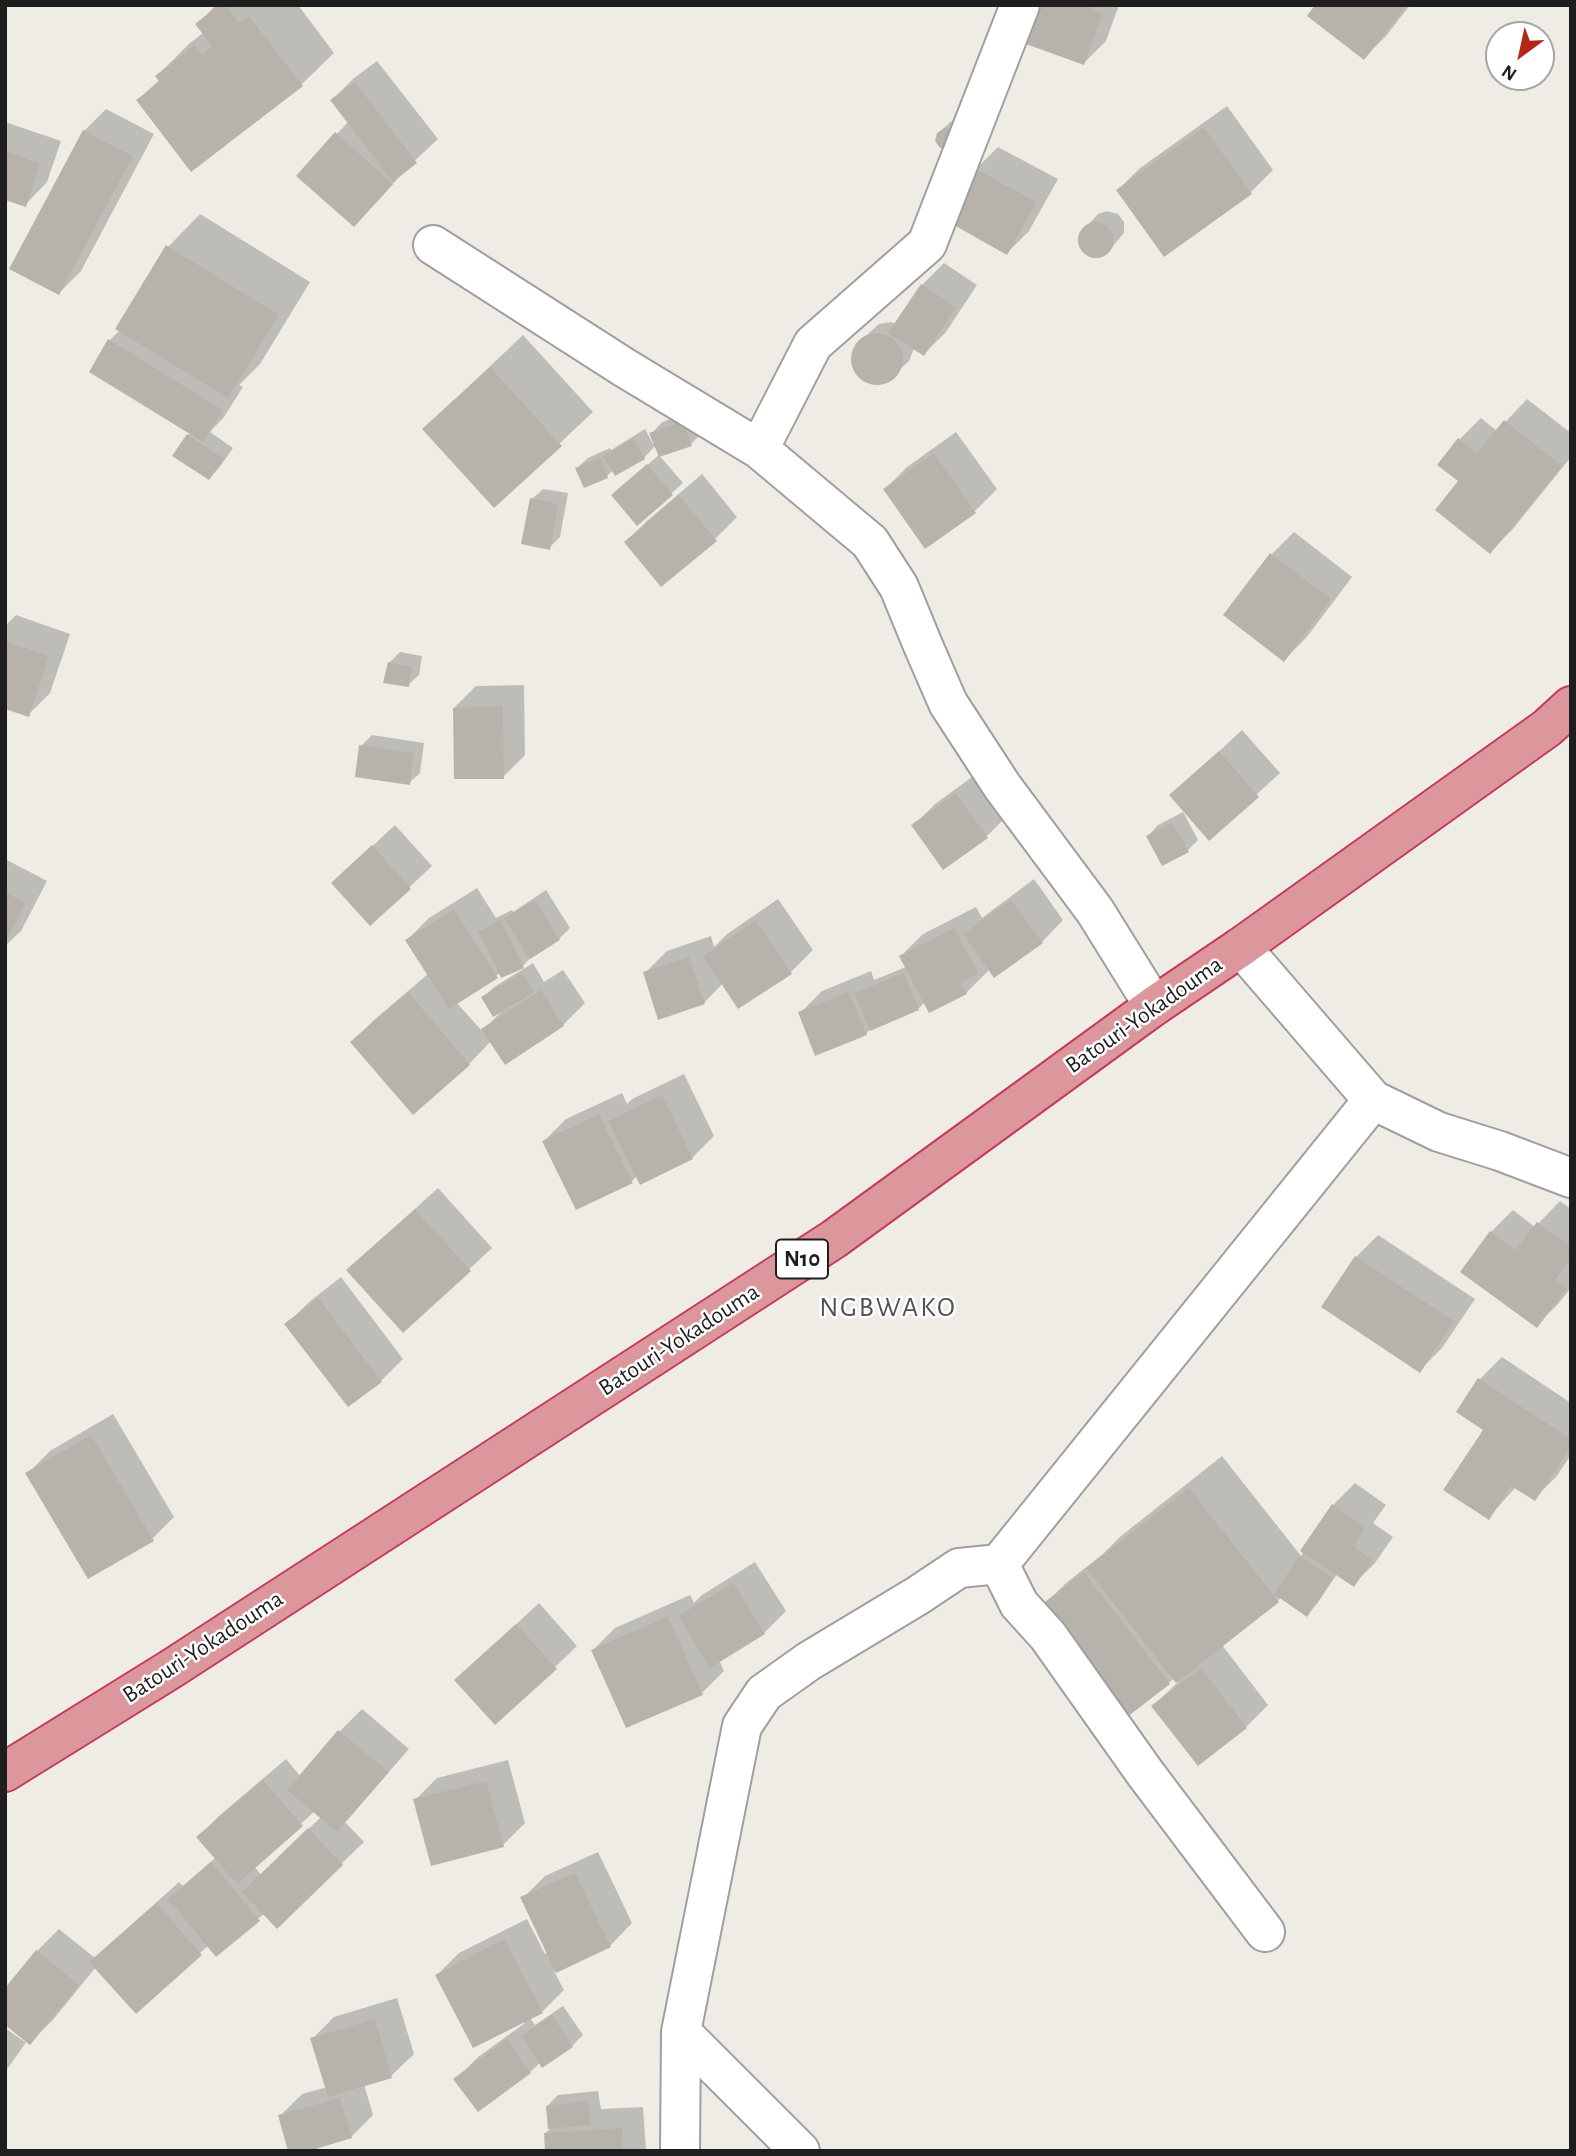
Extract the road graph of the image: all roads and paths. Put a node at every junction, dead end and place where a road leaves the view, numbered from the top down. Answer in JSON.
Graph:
{"nodes":[{"id":1,"x":1020,"y":5,"type":"edge"},
{"id":2,"x":433,"y":246,"type":"dead end"},
{"id":3,"x":759,"y":449,"type":"junction"},
{"id":4,"x":1571,"y":706,"type":"edge"},
{"id":5,"x":1241,"y":947,"type":"junction"},
{"id":6,"x":1154,"y":1006,"type":"junction"},
{"id":7,"x":1373,"y":1100,"type":"junction"},
{"id":8,"x":1571,"y":1178,"type":"edge"},
{"id":9,"x":999,"y":1564,"type":"junction"},
{"id":10,"x":5,"y":1772,"type":"edge"},
{"id":11,"x":1265,"y":1932,"type":"dead end"},
{"id":12,"x":681,"y":2032,"type":"junction"},
{"id":13,"x":680,"y":2151,"type":"edge"},
{"id":14,"x":800,"y":2151,"type":"edge"}],
"edges":[{"from":1,"to":3,"type":"street"},
{"from":2,"to":3,"type":"street"},
{"from":3,"to":6,"type":"street"},
{"from":4,"to":5,"type":"highway","name":"Batouri-Yokadouma","number":"N10"},
{"from":5,"to":6,"type":"highway","name":"Batouri-Yokadouma","number":"N10"},
{"from":5,"to":7,"type":"street"},
{"from":6,"to":10,"type":"highway","name":"Batouri-Yokadouma","number":"N10"},
{"from":7,"to":8,"type":"street"},
{"from":7,"to":9,"type":"street"},
{"from":9,"to":11,"type":"street"},
{"from":9,"to":12,"type":"street"},
{"from":12,"to":13,"type":"street"},
{"from":12,"to":14,"type":"street"}]}
